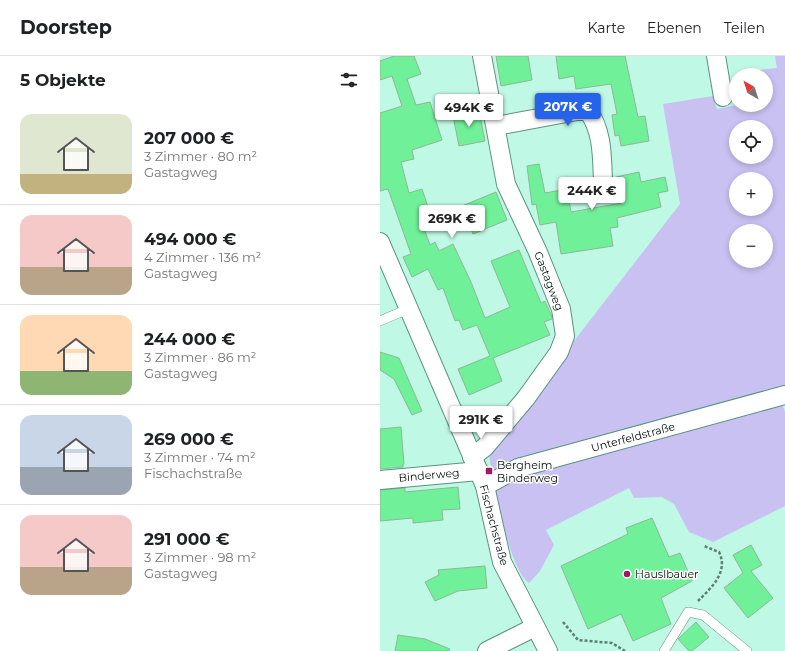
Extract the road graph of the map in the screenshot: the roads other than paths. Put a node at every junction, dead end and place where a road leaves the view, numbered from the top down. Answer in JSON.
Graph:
{"nodes":[{"id":1,"x":482,"y":56,"type":"edge"},
{"id":2,"x":716,"y":56,"type":"edge"},
{"id":3,"x":723,"y":97,"type":"dead end"},
{"id":4,"x":496,"y":126,"type":"junction"},
{"id":5,"x":603,"y":182,"type":"dead end"},
{"id":6,"x":380,"y":242,"type":"edge"},
{"id":7,"x":408,"y":309,"type":"junction"},
{"id":8,"x":380,"y":321,"type":"edge"},
{"id":9,"x":785,"y":395,"type":"edge"},
{"id":10,"x":478,"y":471,"type":"junction"},
{"id":11,"x":380,"y":480,"type":"edge"},
{"id":12,"x":535,"y":627,"type":"junction"},
{"id":13,"x":487,"y":651,"type":"edge"},
{"id":14,"x":548,"y":651,"type":"edge"},
{"id":15,"x":664,"y":651,"type":"edge"},
{"id":16,"x":747,"y":651,"type":"edge"}],
"edges":[{"from":1,"to":4,"type":"street","name":"Gastagweg"},
{"from":2,"to":3,"type":"street"},
{"from":4,"to":5,"type":"street"},
{"from":4,"to":10,"type":"street","name":"Gastagweg"},
{"from":6,"to":7,"type":"street","name":"Fischachstraße"},
{"from":7,"to":8,"type":"lane"},
{"from":7,"to":10,"type":"street","name":"Fischachstraße"},
{"from":9,"to":10,"type":"street","name":"Unterfeldstraße"},
{"from":10,"to":11,"type":"street","name":"Binderweg"},
{"from":10,"to":12,"type":"street","name":"Fischachstraße"},
{"from":12,"to":13,"type":"street"},
{"from":12,"to":14,"type":"street","name":"Fischachstraße"},
{"from":15,"to":16,"type":"lane"}]}
